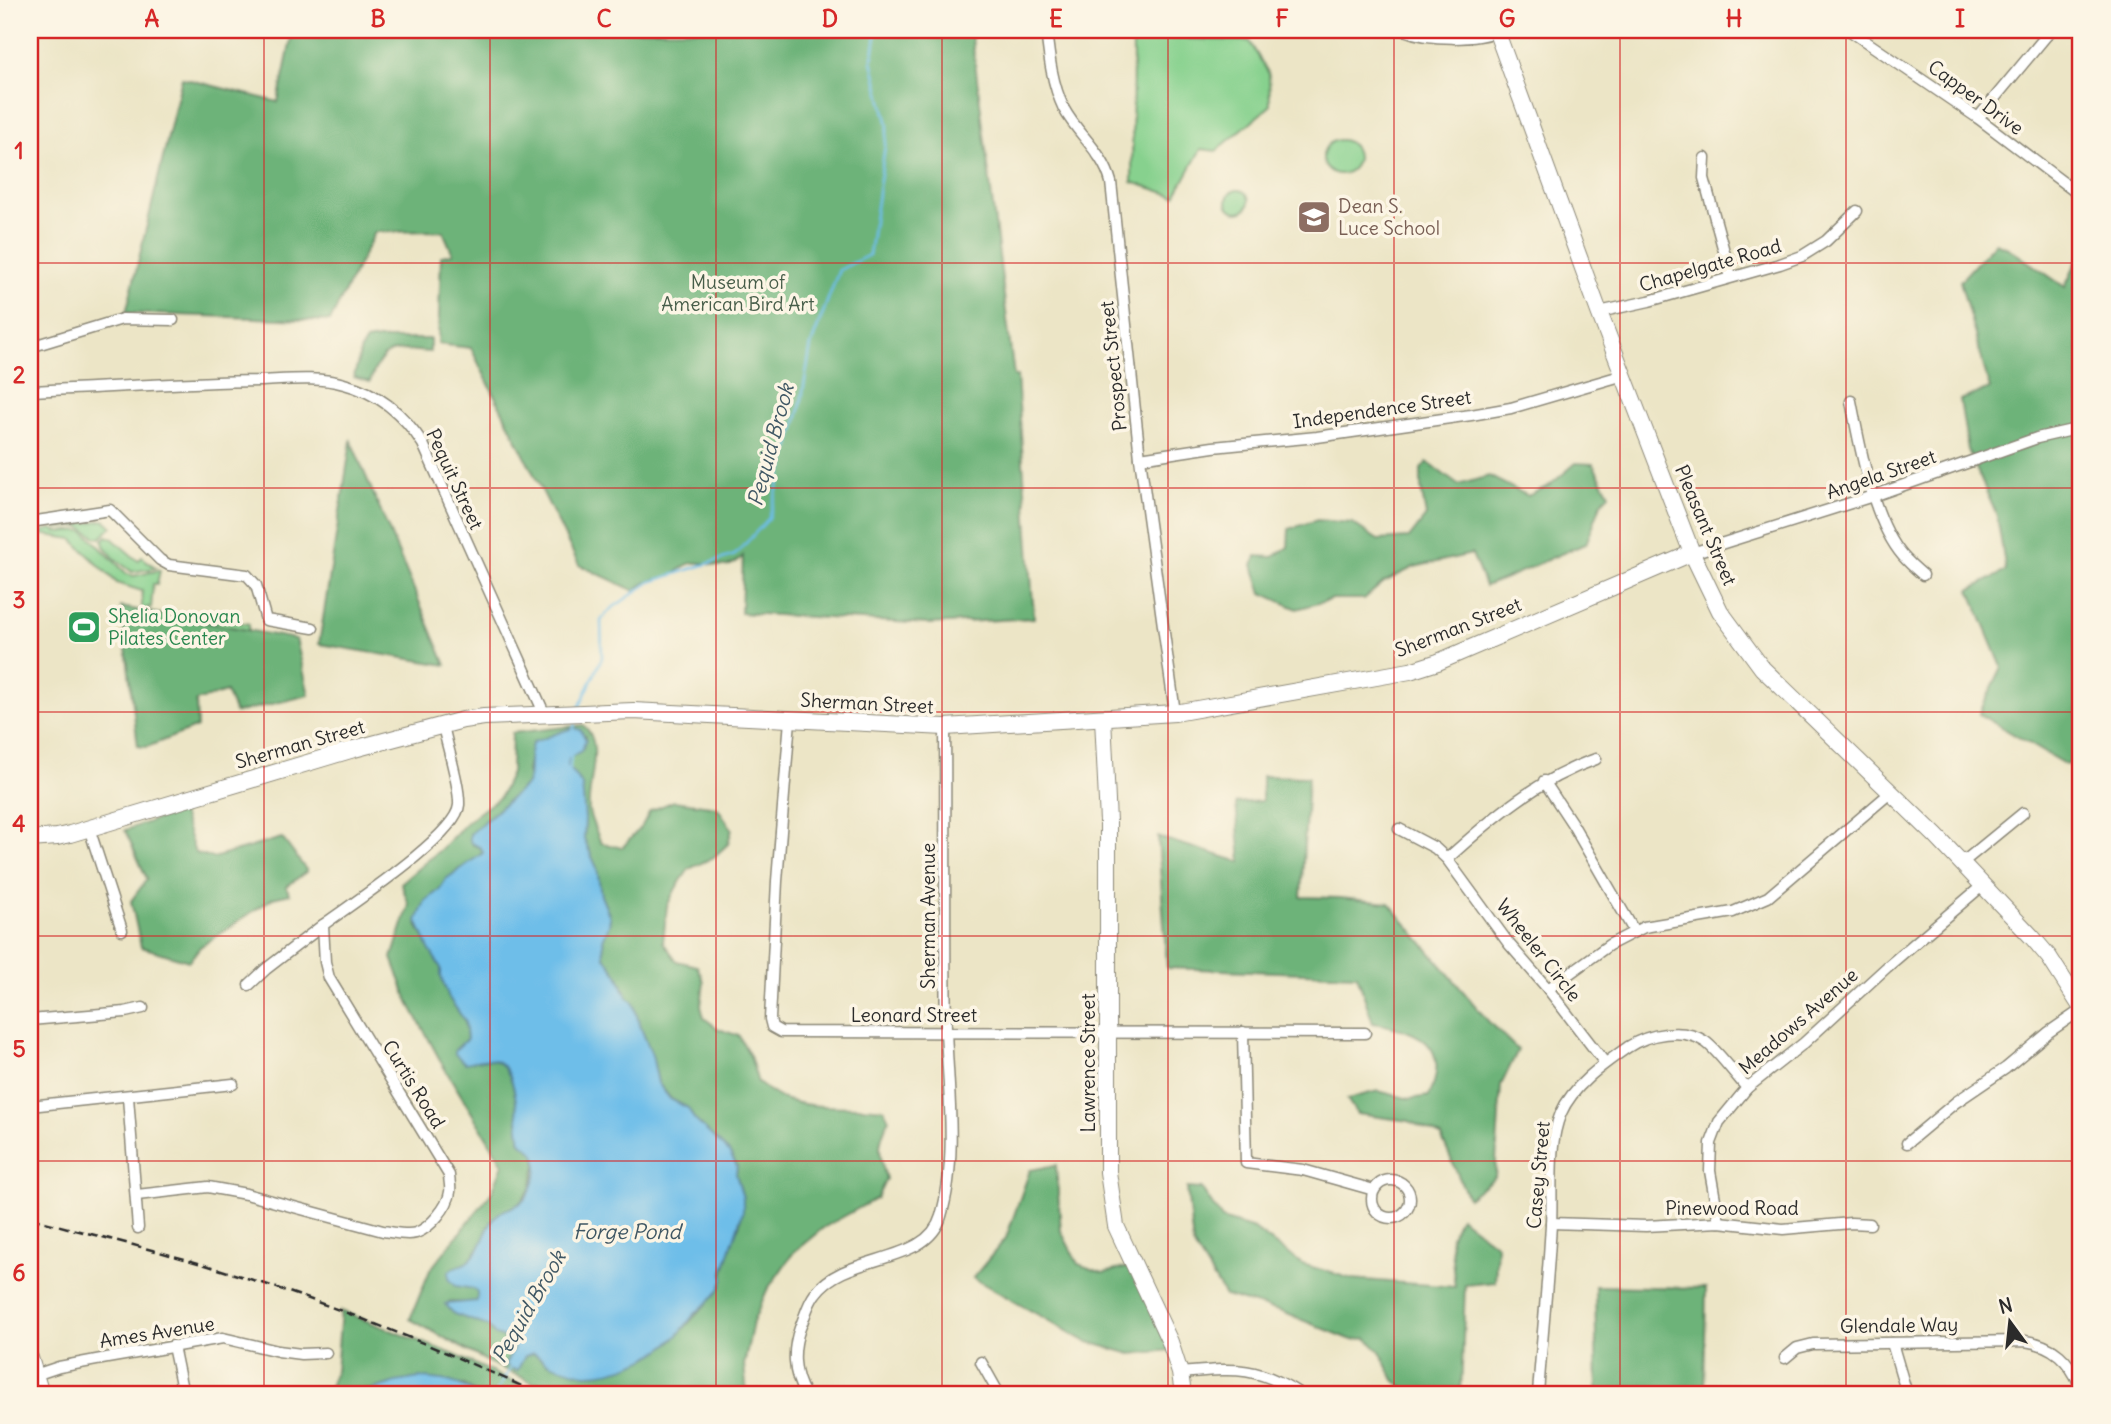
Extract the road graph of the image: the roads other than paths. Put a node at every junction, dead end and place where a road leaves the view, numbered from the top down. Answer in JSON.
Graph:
{"nodes":[{"id":1,"x":1046,"y":30,"type":"edge"},
{"id":2,"x":1404,"y":30,"type":"edge"},
{"id":3,"x":1497,"y":30,"type":"edge"},
{"id":4,"x":1849,"y":30,"type":"edge"},
{"id":5,"x":2051,"y":30,"type":"edge"},
{"id":6,"x":1861,"y":33,"type":"edge"},
{"id":7,"x":1978,"y":118,"type":"junction"},
{"id":8,"x":1705,"y":158,"type":"dead end"},
{"id":9,"x":2081,"y":196,"type":"edge"},
{"id":10,"x":1857,"y":211,"type":"dead end"},
{"id":11,"x":1731,"y":277,"type":"junction"},
{"id":12,"x":1599,"y":312,"type":"junction"},
{"id":13,"x":173,"y":320,"type":"dead end"},
{"id":14,"x":30,"y":347,"type":"edge"},
{"id":15,"x":1624,"y":375,"type":"junction"},
{"id":16,"x":30,"y":391,"type":"edge"},
{"id":17,"x":1850,"y":401,"type":"dead end"},
{"id":18,"x":2081,"y":428,"type":"edge"},
{"id":19,"x":1140,"y":458,"type":"junction"},
{"id":20,"x":1873,"y":496,"type":"junction"},
{"id":21,"x":30,"y":522,"type":"edge"},
{"id":22,"x":1692,"y":553,"type":"junction"},
{"id":23,"x":1923,"y":575,"type":"dead end"},
{"id":24,"x":313,"y":628,"type":"dead end"},
{"id":25,"x":1175,"y":713,"type":"junction"},
{"id":26,"x":545,"y":715,"type":"junction"},
{"id":27,"x":1103,"y":718,"type":"junction"},
{"id":28,"x":790,"y":720,"type":"junction"},
{"id":29,"x":443,"y":725,"type":"junction"},
{"id":30,"x":945,"y":727,"type":"junction"},
{"id":31,"x":1596,"y":759,"type":"dead end"},
{"id":32,"x":1545,"y":781,"type":"junction"},
{"id":33,"x":1890,"y":793,"type":"junction"},
{"id":34,"x":2024,"y":813,"type":"dead end"},
{"id":35,"x":89,"y":828,"type":"junction"},
{"id":36,"x":1399,"y":829,"type":"dead end"},
{"id":37,"x":30,"y":839,"type":"edge"},
{"id":38,"x":1447,"y":859,"type":"junction"},
{"id":39,"x":1962,"y":863,"type":"junction"},
{"id":40,"x":1983,"y":885,"type":"junction"},
{"id":41,"x":323,"y":926,"type":"junction"},
{"id":42,"x":122,"y":930,"type":"dead end"},
{"id":43,"x":1634,"y":931,"type":"junction"},
{"id":44,"x":249,"y":985,"type":"dead end"},
{"id":45,"x":1548,"y":989,"type":"junction"},
{"id":46,"x":143,"y":1008,"type":"dead end"},
{"id":47,"x":2081,"y":1008,"type":"edge"},
{"id":48,"x":30,"y":1020,"type":"edge"},
{"id":49,"x":946,"y":1031,"type":"junction"},
{"id":50,"x":1110,"y":1032,"type":"junction"},
{"id":51,"x":1243,"y":1032,"type":"junction"},
{"id":52,"x":1365,"y":1033,"type":"dead end"},
{"id":53,"x":1605,"y":1063,"type":"junction"},
{"id":54,"x":233,"y":1084,"type":"dead end"},
{"id":55,"x":1747,"y":1088,"type":"junction"},
{"id":56,"x":128,"y":1097,"type":"junction"},
{"id":57,"x":30,"y":1106,"type":"edge"},
{"id":58,"x":1907,"y":1143,"type":"dead end"},
{"id":59,"x":1374,"y":1190,"type":"dead end"},
{"id":60,"x":137,"y":1195,"type":"junction"},
{"id":61,"x":1719,"y":1222,"type":"junction"},
{"id":62,"x":1551,"y":1223,"type":"junction"},
{"id":63,"x":1870,"y":1224,"type":"dead end"},
{"id":64,"x":138,"y":1228,"type":"dead end"},
{"id":65,"x":1892,"y":1343,"type":"junction"},
{"id":66,"x":173,"y":1346,"type":"junction"},
{"id":67,"x":326,"y":1353,"type":"dead end"},
{"id":68,"x":30,"y":1358,"type":"edge"},
{"id":69,"x":1785,"y":1358,"type":"dead end"},
{"id":70,"x":981,"y":1362,"type":"dead end"},
{"id":71,"x":1180,"y":1373,"type":"junction"},
{"id":72,"x":35,"y":1376,"type":"junction"},
{"id":73,"x":2081,"y":1387,"type":"edge"},
{"id":74,"x":41,"y":1394,"type":"edge"},
{"id":75,"x":183,"y":1394,"type":"edge"},
{"id":76,"x":804,"y":1394,"type":"edge"},
{"id":77,"x":999,"y":1394,"type":"edge"},
{"id":78,"x":1183,"y":1394,"type":"edge"},
{"id":79,"x":1300,"y":1394,"type":"edge"},
{"id":80,"x":1538,"y":1394,"type":"edge"},
{"id":81,"x":1907,"y":1394,"type":"edge"}],
"edges":[{"from":1,"to":19,"type":"street","name":"Prospect Street"},
{"from":2,"to":3,"type":"street"},
{"from":3,"to":12,"type":"main road","name":"Pleasant Street"},
{"from":4,"to":6,"type":"street","name":"Capper Drive"},
{"from":5,"to":7,"type":"street"},
{"from":6,"to":7,"type":"street","name":"Capper Drive"},
{"from":7,"to":9,"type":"street","name":"Capper Drive"},
{"from":8,"to":11,"type":"street"},
{"from":10,"to":11,"type":"street","name":"Chapelgate Road"},
{"from":11,"to":12,"type":"street","name":"Chapelgate Road"},
{"from":12,"to":15,"type":"main road","name":"Pleasant Street"},
{"from":13,"to":14,"type":"street"},
{"from":15,"to":19,"type":"street","name":"Independence Street"},
{"from":15,"to":22,"type":"main road","name":"Pleasant Street"},
{"from":16,"to":26,"type":"street","name":"Pequit Street"},
{"from":17,"to":20,"type":"street"},
{"from":18,"to":20,"type":"street","name":"Angela Street"},
{"from":19,"to":25,"type":"street","name":"Prospect Street"},
{"from":20,"to":22,"type":"street","name":"Angela Street"},
{"from":20,"to":23,"type":"street"},
{"from":21,"to":24,"type":"street"},
{"from":22,"to":25,"type":"main road","name":"Sherman Street"},
{"from":22,"to":33,"type":"main road","name":"Pleasant Street"},
{"from":25,"to":27,"type":"main road","name":"Sherman Street"},
{"from":26,"to":28,"type":"main road","name":"Sherman Street"},
{"from":26,"to":29,"type":"main road","name":"Sherman Street"},
{"from":27,"to":30,"type":"main road","name":"Sherman Street"},
{"from":27,"to":50,"type":"main road","name":"Lawrence Street"},
{"from":28,"to":30,"type":"main road","name":"Sherman Street"},
{"from":28,"to":49,"type":"street","name":"Leonard Street"},
{"from":29,"to":35,"type":"main road","name":"Sherman Street"},
{"from":29,"to":41,"type":"street"},
{"from":30,"to":49,"type":"street","name":"Sherman Avenue"},
{"from":31,"to":32,"type":"street"},
{"from":32,"to":38,"type":"street"},
{"from":32,"to":43,"type":"street"},
{"from":33,"to":39,"type":"main road","name":"Pleasant Street"},
{"from":33,"to":43,"type":"street"},
{"from":34,"to":39,"type":"street"},
{"from":35,"to":37,"type":"main road","name":"Sherman Street"},
{"from":35,"to":42,"type":"street"},
{"from":36,"to":38,"type":"street","name":"Wheeler Circle"},
{"from":38,"to":45,"type":"street","name":"Wheeler Circle"},
{"from":39,"to":40,"type":"main road","name":"Pleasant Street"},
{"from":40,"to":47,"type":"main road","name":"Pleasant Street"},
{"from":40,"to":55,"type":"street","name":"Meadows Avenue"},
{"from":41,"to":44,"type":"street"},
{"from":41,"to":60,"type":"street","name":"Curtis Road"},
{"from":43,"to":45,"type":"street"},
{"from":45,"to":53,"type":"street","name":"Wheeler Circle"},
{"from":46,"to":48,"type":"street"},
{"from":47,"to":58,"type":"street"},
{"from":49,"to":50,"type":"street","name":"Leonard Street"},
{"from":49,"to":76,"type":"street","name":"Sherman Avenue"},
{"from":50,"to":51,"type":"street","name":"Leonard Street"},
{"from":50,"to":71,"type":"main road","name":"Lawrence Street"},
{"from":51,"to":52,"type":"street","name":"Leonard Street"},
{"from":51,"to":59,"type":"street"},
{"from":53,"to":55,"type":"street","name":"Casey Street"},
{"from":53,"to":62,"type":"street","name":"Casey Street"},
{"from":54,"to":56,"type":"street"},
{"from":55,"to":61,"type":"street","name":"Meadows Avenue"},
{"from":56,"to":57,"type":"street"},
{"from":56,"to":60,"type":"street"},
{"from":60,"to":64,"type":"street"},
{"from":61,"to":62,"type":"street","name":"Pinewood Road"},
{"from":61,"to":63,"type":"street","name":"Pinewood Road"},
{"from":62,"to":80,"type":"street","name":"Casey Street"},
{"from":65,"to":69,"type":"street","name":"Glendale Way"},
{"from":65,"to":73,"type":"street","name":"Glendale Way"},
{"from":65,"to":81,"type":"street"},
{"from":66,"to":67,"type":"street","name":"Ames Avenue"},
{"from":66,"to":72,"type":"street","name":"Ames Avenue"},
{"from":66,"to":75,"type":"street"},
{"from":68,"to":72,"type":"main road"},
{"from":70,"to":77,"type":"street"},
{"from":71,"to":78,"type":"main road","name":"Lawrence Street"},
{"from":71,"to":79,"type":"street"},
{"from":72,"to":74,"type":"main road"}]}
